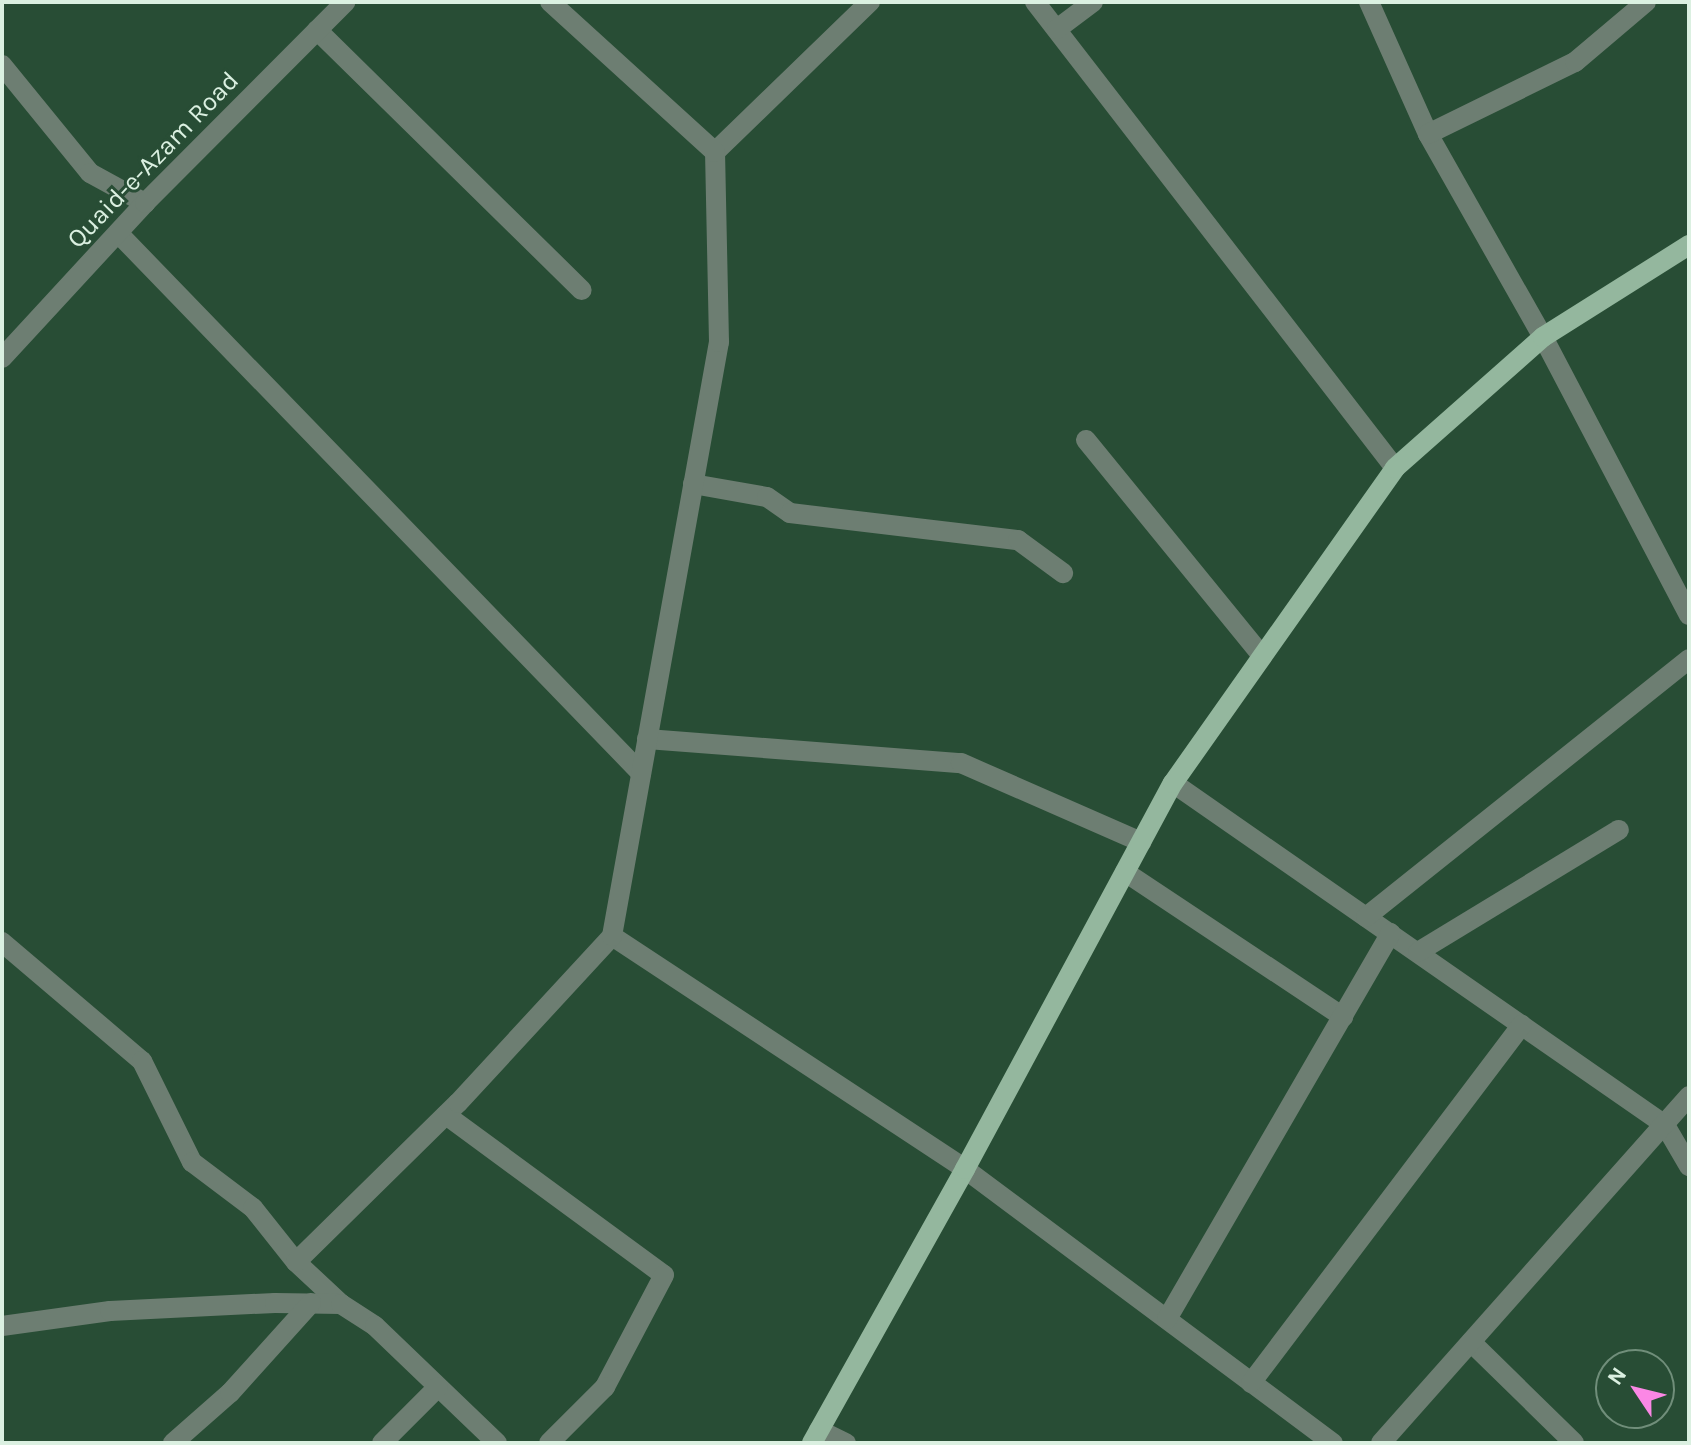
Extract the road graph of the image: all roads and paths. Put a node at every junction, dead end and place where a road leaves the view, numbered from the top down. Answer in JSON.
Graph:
{"nodes":[{"id":1,"x":345,"y":2,"type":"edge"},
{"id":2,"x":550,"y":2,"type":"edge"},
{"id":3,"x":870,"y":2,"type":"edge"},
{"id":4,"x":1035,"y":2,"type":"edge"},
{"id":5,"x":1093,"y":2,"type":"edge"},
{"id":6,"x":1369,"y":2,"type":"edge"},
{"id":7,"x":1646,"y":2,"type":"edge"},
{"id":8,"x":1057,"y":29,"type":"junction"},
{"id":9,"x":317,"y":30,"type":"junction"},
{"id":10,"x":2,"y":65,"type":"edge"},
{"id":11,"x":1428,"y":134,"type":"junction"},
{"id":12,"x":715,"y":152,"type":"junction"},
{"id":13,"x":145,"y":203,"type":"junction"},
{"id":14,"x":118,"y":233,"type":"junction"},
{"id":15,"x":1689,"y":245,"type":"edge"},
{"id":16,"x":582,"y":290,"type":"dead end"},
{"id":17,"x":1543,"y":337,"type":"junction"},
{"id":18,"x":2,"y":358,"type":"edge"},
{"id":19,"x":1086,"y":440,"type":"dead end"},
{"id":20,"x":1395,"y":468,"type":"junction"},
{"id":21,"x":693,"y":484,"type":"junction"},
{"id":22,"x":1063,"y":573,"type":"dead end"},
{"id":23,"x":1689,"y":615,"type":"edge"},
{"id":24,"x":1262,"y":656,"type":"junction"},
{"id":25,"x":1689,"y":659,"type":"edge"},
{"id":26,"x":647,"y":739,"type":"junction"},
{"id":27,"x":641,"y":773,"type":"junction"},
{"id":28,"x":1173,"y":783,"type":"junction"},
{"id":29,"x":1619,"y":830,"type":"dead end"},
{"id":30,"x":1141,"y":842,"type":"junction"},
{"id":31,"x":1125,"y":872,"type":"junction"},
{"id":32,"x":1366,"y":917,"type":"junction"},
{"id":33,"x":1391,"y":933,"type":"junction"},
{"id":34,"x":612,"y":936,"type":"junction"},
{"id":35,"x":2,"y":942,"type":"edge"},
{"id":36,"x":1418,"y":952,"type":"junction"},
{"id":37,"x":1343,"y":1017,"type":"junction"},
{"id":38,"x":1522,"y":1025,"type":"junction"},
{"id":39,"x":1689,"y":1096,"type":"edge"},
{"id":40,"x":446,"y":1115,"type":"junction"},
{"id":41,"x":1665,"y":1125,"type":"junction"},
{"id":42,"x":1689,"y":1166,"type":"edge"},
{"id":43,"x":965,"y":1169,"type":"junction"},
{"id":44,"x":296,"y":1262,"type":"junction"},
{"id":45,"x":311,"y":1303,"type":"junction"},
{"id":46,"x":341,"y":1304,"type":"junction"},
{"id":47,"x":1167,"y":1319,"type":"junction"},
{"id":48,"x":2,"y":1326,"type":"edge"},
{"id":49,"x":1471,"y":1342,"type":"junction"},
{"id":50,"x":1251,"y":1383,"type":"junction"},
{"id":51,"x":438,"y":1387,"type":"junction"},
{"id":52,"x":816,"y":1436,"type":"edge"},
{"id":53,"x":173,"y":1443,"type":"edge"},
{"id":54,"x":382,"y":1443,"type":"edge"},
{"id":55,"x":497,"y":1443,"type":"edge"},
{"id":56,"x":549,"y":1443,"type":"edge"},
{"id":57,"x":846,"y":1443,"type":"edge"},
{"id":58,"x":1333,"y":1443,"type":"edge"},
{"id":59,"x":1381,"y":1443,"type":"edge"},
{"id":60,"x":1574,"y":1443,"type":"edge"}],
"edges":[{"from":1,"to":9,"type":"street","name":"Quaid-e-Azam Road"},
{"from":2,"to":12,"type":"street"},
{"from":3,"to":12,"type":"street"},
{"from":4,"to":8,"type":"street"},
{"from":5,"to":8,"type":"street"},
{"from":6,"to":11,"type":"street"},
{"from":7,"to":11,"type":"street"},
{"from":8,"to":20,"type":"street"},
{"from":9,"to":13,"type":"street","name":"Quaid-e-Azam Road"},
{"from":9,"to":16,"type":"street"},
{"from":10,"to":13,"type":"street"},
{"from":11,"to":17,"type":"street"},
{"from":12,"to":21,"type":"street"},
{"from":13,"to":14,"type":"street","name":"Quaid-e-Azam Road"},
{"from":14,"to":18,"type":"street","name":"Quaid-e-Azam Road"},
{"from":14,"to":27,"type":"street"},
{"from":15,"to":17,"type":"main road"},
{"from":17,"to":20,"type":"main road"},
{"from":17,"to":23,"type":"street"},
{"from":19,"to":24,"type":"street"},
{"from":20,"to":24,"type":"main road"},
{"from":21,"to":22,"type":"street"},
{"from":21,"to":26,"type":"street"},
{"from":24,"to":28,"type":"main road"},
{"from":25,"to":32,"type":"street"},
{"from":26,"to":27,"type":"street"},
{"from":26,"to":30,"type":"street"},
{"from":27,"to":34,"type":"street"},
{"from":28,"to":30,"type":"main road"},
{"from":28,"to":32,"type":"street"},
{"from":29,"to":36,"type":"street"},
{"from":30,"to":31,"type":"main road"},
{"from":31,"to":37,"type":"street"},
{"from":31,"to":43,"type":"main road"},
{"from":32,"to":33,"type":"street"},
{"from":33,"to":36,"type":"street"},
{"from":33,"to":37,"type":"street"},
{"from":34,"to":40,"type":"street"},
{"from":34,"to":43,"type":"street"},
{"from":35,"to":44,"type":"street"},
{"from":36,"to":38,"type":"street"},
{"from":37,"to":47,"type":"street"},
{"from":38,"to":41,"type":"street"},
{"from":38,"to":50,"type":"street"},
{"from":39,"to":41,"type":"street"},
{"from":40,"to":44,"type":"street"},
{"from":40,"to":56,"type":"street"},
{"from":41,"to":42,"type":"street"},
{"from":41,"to":49,"type":"street"},
{"from":43,"to":47,"type":"street"},
{"from":43,"to":52,"type":"main road"},
{"from":44,"to":46,"type":"street"},
{"from":45,"to":46,"type":"street"},
{"from":45,"to":48,"type":"street"},
{"from":45,"to":53,"type":"street"},
{"from":46,"to":51,"type":"street"},
{"from":47,"to":50,"type":"street"},
{"from":49,"to":59,"type":"street"},
{"from":49,"to":60,"type":"street"},
{"from":50,"to":58,"type":"street"},
{"from":51,"to":54,"type":"street"},
{"from":51,"to":55,"type":"street"},
{"from":52,"to":57,"type":"street"}]}
